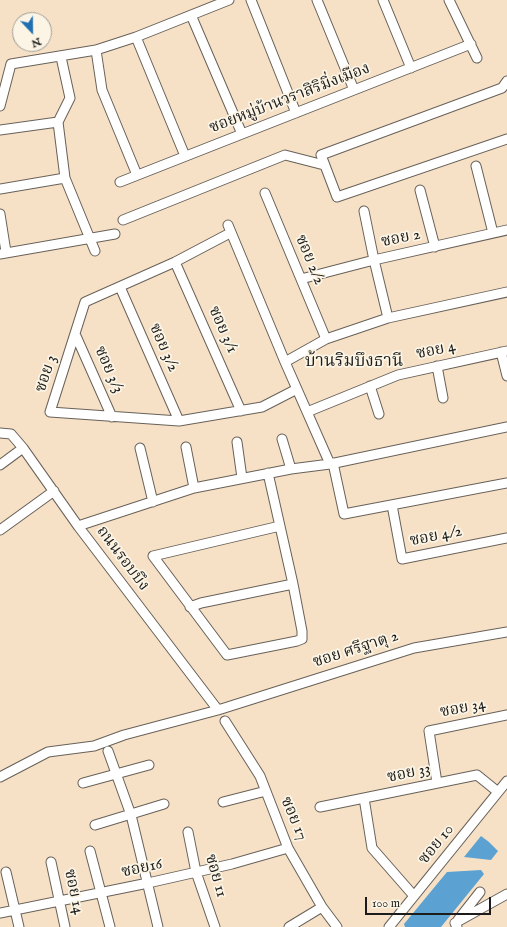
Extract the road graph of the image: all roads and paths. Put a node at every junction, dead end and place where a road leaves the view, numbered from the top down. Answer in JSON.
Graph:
{"nodes":[{"id":1,"x":229,"y":0,"type":"edge"},
{"id":2,"x":251,"y":0,"type":"edge"},
{"id":3,"x":317,"y":0,"type":"edge"},
{"id":4,"x":383,"y":0,"type":"edge"},
{"id":5,"x":449,"y":0,"type":"edge"},
{"id":6,"x":191,"y":15,"type":"junction"},
{"id":7,"x":136,"y":37,"type":"junction"},
{"id":8,"x":470,"y":44,"type":"junction"},
{"id":9,"x":96,"y":50,"type":"junction"},
{"id":10,"x":61,"y":57,"type":"junction"},
{"id":11,"x":477,"y":58,"type":"dead end"},
{"id":12,"x":411,"y":68,"type":"junction"},
{"id":13,"x":506,"y":88,"type":"edge"},
{"id":14,"x":354,"y":90,"type":"junction"},
{"id":15,"x":0,"y":106,"type":"edge"},
{"id":16,"x":296,"y":113,"type":"junction"},
{"id":17,"x":58,"y":122,"type":"junction"},
{"id":18,"x":0,"y":130,"type":"edge"},
{"id":19,"x":242,"y":134,"type":"junction"},
{"id":20,"x":507,"y":139,"type":"edge"},
{"id":21,"x":185,"y":156,"type":"junction"},
{"id":22,"x":324,"y":165,"type":"junction"},
{"id":23,"x":476,"y":166,"type":"dead end"},
{"id":24,"x":137,"y":175,"type":"junction"},
{"id":25,"x":65,"y":178,"type":"junction"},
{"id":26,"x":120,"y":182,"type":"dead end"},
{"id":27,"x":0,"y":189,"type":"edge"},
{"id":28,"x":420,"y":190,"type":"dead end"},
{"id":29,"x":265,"y":194,"type":"dead end"},
{"id":30,"x":364,"y":211,"type":"dead end"},
{"id":31,"x":0,"y":214,"type":"edge"},
{"id":32,"x":123,"y":220,"type":"dead end"},
{"id":33,"x":507,"y":230,"type":"edge"},
{"id":34,"x":115,"y":234,"type":"dead end"},
{"id":35,"x":493,"y":234,"type":"junction"},
{"id":36,"x":90,"y":238,"type":"junction"},
{"id":37,"x":435,"y":247,"type":"junction"},
{"id":38,"x":96,"y":251,"type":"dead end"},
{"id":39,"x":3,"y":253,"type":"edge"},
{"id":40,"x":374,"y":260,"type":"junction"},
{"id":41,"x":175,"y":262,"type":"junction"},
{"id":42,"x":300,"y":279,"type":"junction"},
{"id":43,"x":120,"y":287,"type":"junction"},
{"id":44,"x":507,"y":292,"type":"edge"},
{"id":45,"x":388,"y":318,"type":"junction"},
{"id":46,"x":76,"y":336,"type":"junction"},
{"id":47,"x":326,"y":339,"type":"junction"},
{"id":48,"x":504,"y":351,"type":"edge"},
{"id":49,"x":285,"y":362,"type":"junction"},
{"id":50,"x":438,"y":366,"type":"junction"},
{"id":51,"x":507,"y":376,"type":"edge"},
{"id":52,"x":370,"y":386,"type":"junction"},
{"id":53,"x":297,"y":389,"type":"junction"},
{"id":54,"x":443,"y":398,"type":"dead end"},
{"id":55,"x":241,"y":411,"type":"junction"},
{"id":56,"x":307,"y":412,"type":"junction"},
{"id":57,"x":379,"y":414,"type":"dead end"},
{"id":58,"x":112,"y":416,"type":"junction"},
{"id":59,"x":179,"y":421,"type":"junction"},
{"id":60,"x":507,"y":427,"type":"edge"},
{"id":61,"x":0,"y":433,"type":"edge"},
{"id":62,"x":282,"y":439,"type":"dead end"},
{"id":63,"x":237,"y":442,"type":"dead end"},
{"id":64,"x":186,"y":447,"type":"dead end"},
{"id":65,"x":23,"y":448,"type":"junction"},
{"id":66,"x":140,"y":448,"type":"dead end"},
{"id":67,"x":332,"y":463,"type":"junction"},
{"id":68,"x":0,"y":465,"type":"edge"},
{"id":69,"x":291,"y":469,"type":"junction"},
{"id":70,"x":268,"y":473,"type":"junction"},
{"id":71,"x":242,"y":478,"type":"junction"},
{"id":72,"x":507,"y":483,"type":"edge"},
{"id":73,"x":194,"y":488,"type":"junction"},
{"id":74,"x":54,"y":491,"type":"junction"},
{"id":75,"x":153,"y":502,"type":"junction"},
{"id":76,"x":392,"y":505,"type":"junction"},
{"id":77,"x":78,"y":526,"type":"junction"},
{"id":78,"x":280,"y":526,"type":"junction"},
{"id":79,"x":0,"y":530,"type":"edge"},
{"id":80,"x":507,"y":538,"type":"edge"},
{"id":81,"x":293,"y":584,"type":"junction"},
{"id":82,"x":190,"y":607,"type":"junction"},
{"id":83,"x":507,"y":632,"type":"edge"},
{"id":84,"x":218,"y":710,"type":"junction"},
{"id":85,"x":507,"y":715,"type":"edge"},
{"id":86,"x":225,"y":721,"type":"dead end"},
{"id":87,"x":108,"y":751,"type":"dead end"},
{"id":88,"x":149,"y":765,"type":"dead end"},
{"id":89,"x":116,"y":774,"type":"junction"},
{"id":90,"x":0,"y":777,"type":"edge"},
{"id":91,"x":507,"y":782,"type":"edge"},
{"id":92,"x":83,"y":783,"type":"dead end"},
{"id":93,"x":437,"y":783,"type":"junction"},
{"id":94,"x":266,"y":791,"type":"junction"},
{"id":95,"x":498,"y":792,"type":"junction"},
{"id":96,"x":364,"y":798,"type":"junction"},
{"id":97,"x":223,"y":802,"type":"dead end"},
{"id":98,"x":164,"y":804,"type":"dead end"},
{"id":99,"x":320,"y":807,"type":"dead end"},
{"id":100,"x":130,"y":815,"type":"junction"},
{"id":101,"x":95,"y":825,"type":"dead end"},
{"id":102,"x":188,"y":832,"type":"dead end"},
{"id":103,"x":288,"y":848,"type":"junction"},
{"id":104,"x":90,"y":851,"type":"dead end"},
{"id":105,"x":51,"y":862,"type":"dead end"},
{"id":106,"x":6,"y":872,"type":"dead end"},
{"id":107,"x":196,"y":872,"type":"junction"},
{"id":108,"x":148,"y":883,"type":"junction"},
{"id":109,"x":101,"y":892,"type":"junction"},
{"id":110,"x":480,"y":892,"type":"dead end"},
{"id":111,"x":507,"y":894,"type":"edge"},
{"id":112,"x":414,"y":896,"type":"junction"},
{"id":113,"x":59,"y":902,"type":"junction"},
{"id":114,"x":322,"y":907,"type":"junction"},
{"id":115,"x":15,"y":910,"type":"junction"},
{"id":116,"x":0,"y":913,"type":"edge"},
{"id":117,"x":455,"y":926,"type":"edge"},
{"id":118,"x":19,"y":927,"type":"edge"},
{"id":119,"x":65,"y":927,"type":"edge"},
{"id":120,"x":110,"y":927,"type":"edge"},
{"id":121,"x":158,"y":927,"type":"edge"},
{"id":122,"x":215,"y":927,"type":"edge"},
{"id":123,"x":289,"y":927,"type":"edge"},
{"id":124,"x":337,"y":927,"type":"edge"},
{"id":125,"x":389,"y":927,"type":"edge"}],
"edges":[{"from":1,"to":6,"type":"street"},
{"from":2,"to":16,"type":"street"},
{"from":3,"to":14,"type":"street"},
{"from":4,"to":12,"type":"street"},
{"from":5,"to":8,"type":"street"},
{"from":6,"to":7,"type":"street"},
{"from":6,"to":19,"type":"street"},
{"from":7,"to":9,"type":"street"},
{"from":7,"to":21,"type":"street"},
{"from":8,"to":11,"type":"street"},
{"from":8,"to":12,"type":"street","name":"ซอยหมู่บ้านวราสิริมิ่งเมือง"},
{"from":9,"to":10,"type":"street"},
{"from":9,"to":24,"type":"street"},
{"from":10,"to":15,"type":"street"},
{"from":10,"to":17,"type":"street"},
{"from":12,"to":14,"type":"street","name":"ซอยหมู่บ้านวราสิริมิ่งเมือง"},
{"from":13,"to":22,"type":"street"},
{"from":14,"to":16,"type":"street","name":"ซอยหมู่บ้านวราสิริมิ่งเมือง"},
{"from":16,"to":19,"type":"street","name":"ซอยหมู่บ้านวราสิริมิ่งเมือง"},
{"from":17,"to":18,"type":"street"},
{"from":17,"to":25,"type":"street"},
{"from":19,"to":21,"type":"street","name":"ซอยหมู่บ้านวราสิริมิ่งเมือง"},
{"from":20,"to":22,"type":"street"},
{"from":21,"to":24,"type":"street","name":"ซอยหมู่บ้านวราสิริมิ่งเมือง"},
{"from":22,"to":32,"type":"street"},
{"from":23,"to":35,"type":"street"},
{"from":24,"to":26,"type":"street","name":"ซอยหมู่บ้านวราสิริมิ่งเมือง"},
{"from":25,"to":27,"type":"street"},
{"from":25,"to":36,"type":"street"},
{"from":28,"to":37,"type":"street"},
{"from":29,"to":42,"type":"street","name":"ซอย 2/2"},
{"from":30,"to":40,"type":"street"},
{"from":31,"to":39,"type":"street"},
{"from":33,"to":35,"type":"street","name":"ซอย 2"},
{"from":34,"to":36,"type":"street"},
{"from":35,"to":37,"type":"street","name":"ซอย 2"},
{"from":36,"to":38,"type":"street"},
{"from":36,"to":39,"type":"street"},
{"from":37,"to":40,"type":"street","name":"ซอย 2"},
{"from":40,"to":42,"type":"street","name":"ซอย 2"},
{"from":40,"to":45,"type":"street"},
{"from":41,"to":43,"type":"street","name":"ซอย 3"},
{"from":41,"to":49,"type":"street","name":"ซอย 3"},
{"from":41,"to":55,"type":"street","name":"ซอย 3/1"},
{"from":42,"to":47,"type":"street","name":"ซอย 2/2"},
{"from":43,"to":46,"type":"street","name":"ซอย 3"},
{"from":43,"to":59,"type":"street","name":"ซอย 3/2"},
{"from":44,"to":45,"type":"street"},
{"from":45,"to":47,"type":"street"},
{"from":46,"to":58,"type":"street","name":"ซอย 3/3"},
{"from":46,"to":58,"type":"street","name":"ซอย 3"},
{"from":47,"to":49,"type":"street"},
{"from":48,"to":50,"type":"street","name":"ซอย 4"},
{"from":48,"to":51,"type":"street"},
{"from":49,"to":53,"type":"street"},
{"from":50,"to":52,"type":"street","name":"ซอย 4"},
{"from":50,"to":54,"type":"street"},
{"from":52,"to":56,"type":"street","name":"ซอย 4"},
{"from":52,"to":57,"type":"street"},
{"from":53,"to":55,"type":"street","name":"ซอย 3"},
{"from":53,"to":56,"type":"street"},
{"from":55,"to":59,"type":"street","name":"ซอย 3"},
{"from":56,"to":67,"type":"street"},
{"from":58,"to":59,"type":"street","name":"ซอย 3"},
{"from":60,"to":67,"type":"street"},
{"from":61,"to":65,"type":"street","name":"ถนนรอบบึง"},
{"from":62,"to":69,"type":"street"},
{"from":63,"to":71,"type":"street"},
{"from":64,"to":73,"type":"street"},
{"from":65,"to":68,"type":"street"},
{"from":65,"to":74,"type":"street","name":"ถนนรอบบึง"},
{"from":66,"to":75,"type":"street"},
{"from":67,"to":69,"type":"street"},
{"from":67,"to":76,"type":"street"},
{"from":69,"to":70,"type":"street"},
{"from":70,"to":71,"type":"street"},
{"from":70,"to":78,"type":"street"},
{"from":71,"to":73,"type":"street"},
{"from":72,"to":76,"type":"street"},
{"from":73,"to":75,"type":"street"},
{"from":74,"to":77,"type":"street","name":"ถนนรอบบึง"},
{"from":74,"to":79,"type":"street"},
{"from":75,"to":77,"type":"street"},
{"from":76,"to":80,"type":"street","name":"ซอย 4/2"},
{"from":77,"to":84,"type":"street","name":"ถนนรอบบึง"},
{"from":78,"to":81,"type":"street"},
{"from":78,"to":82,"type":"street"},
{"from":81,"to":82,"type":"street"},
{"from":81,"to":82,"type":"street"},
{"from":83,"to":84,"type":"street","name":"ซอย ศรีฐาตุ 2"},
{"from":84,"to":90,"type":"street","name":"ซอย ศรีฐาตุ 2"},
{"from":85,"to":93,"type":"street","name":"ซอย 34"},
{"from":86,"to":94,"type":"street","name":"ซอย 17"},
{"from":87,"to":89,"type":"street"},
{"from":88,"to":89,"type":"street"},
{"from":89,"to":92,"type":"street"},
{"from":89,"to":100,"type":"street"},
{"from":91,"to":95,"type":"street","name":"ซอย 10"},
{"from":93,"to":95,"type":"street","name":"ซอย 33"},
{"from":93,"to":96,"type":"street","name":"ซอย 33"},
{"from":94,"to":97,"type":"street"},
{"from":94,"to":103,"type":"street","name":"ซอย 17"},
{"from":95,"to":112,"type":"street","name":"ซอย 10"},
{"from":96,"to":99,"type":"street","name":"ซอย 33"},
{"from":96,"to":112,"type":"street"},
{"from":98,"to":100,"type":"street"},
{"from":100,"to":101,"type":"street"},
{"from":100,"to":108,"type":"street"},
{"from":102,"to":107,"type":"street","name":"ซอย 11"},
{"from":103,"to":107,"type":"street","name":"ซอย16"},
{"from":103,"to":114,"type":"street","name":"ซอย 17"},
{"from":104,"to":109,"type":"street"},
{"from":105,"to":113,"type":"street","name":"ซอย 14"},
{"from":106,"to":115,"type":"street"},
{"from":107,"to":108,"type":"street","name":"ซอย16"},
{"from":107,"to":122,"type":"street","name":"ซอย 11"},
{"from":108,"to":109,"type":"street","name":"ซอย16"},
{"from":108,"to":121,"type":"street"},
{"from":109,"to":113,"type":"street","name":"ซอย16"},
{"from":109,"to":120,"type":"street"},
{"from":110,"to":117,"type":"street"},
{"from":111,"to":117,"type":"street"},
{"from":112,"to":125,"type":"street","name":"ซอย 10"},
{"from":113,"to":115,"type":"street","name":"ซอย16"},
{"from":113,"to":119,"type":"street","name":"ซอย 14"},
{"from":114,"to":123,"type":"street"},
{"from":114,"to":124,"type":"street","name":"ซอย 17"},
{"from":115,"to":116,"type":"street","name":"ซอย16"},
{"from":115,"to":118,"type":"street"}]}
